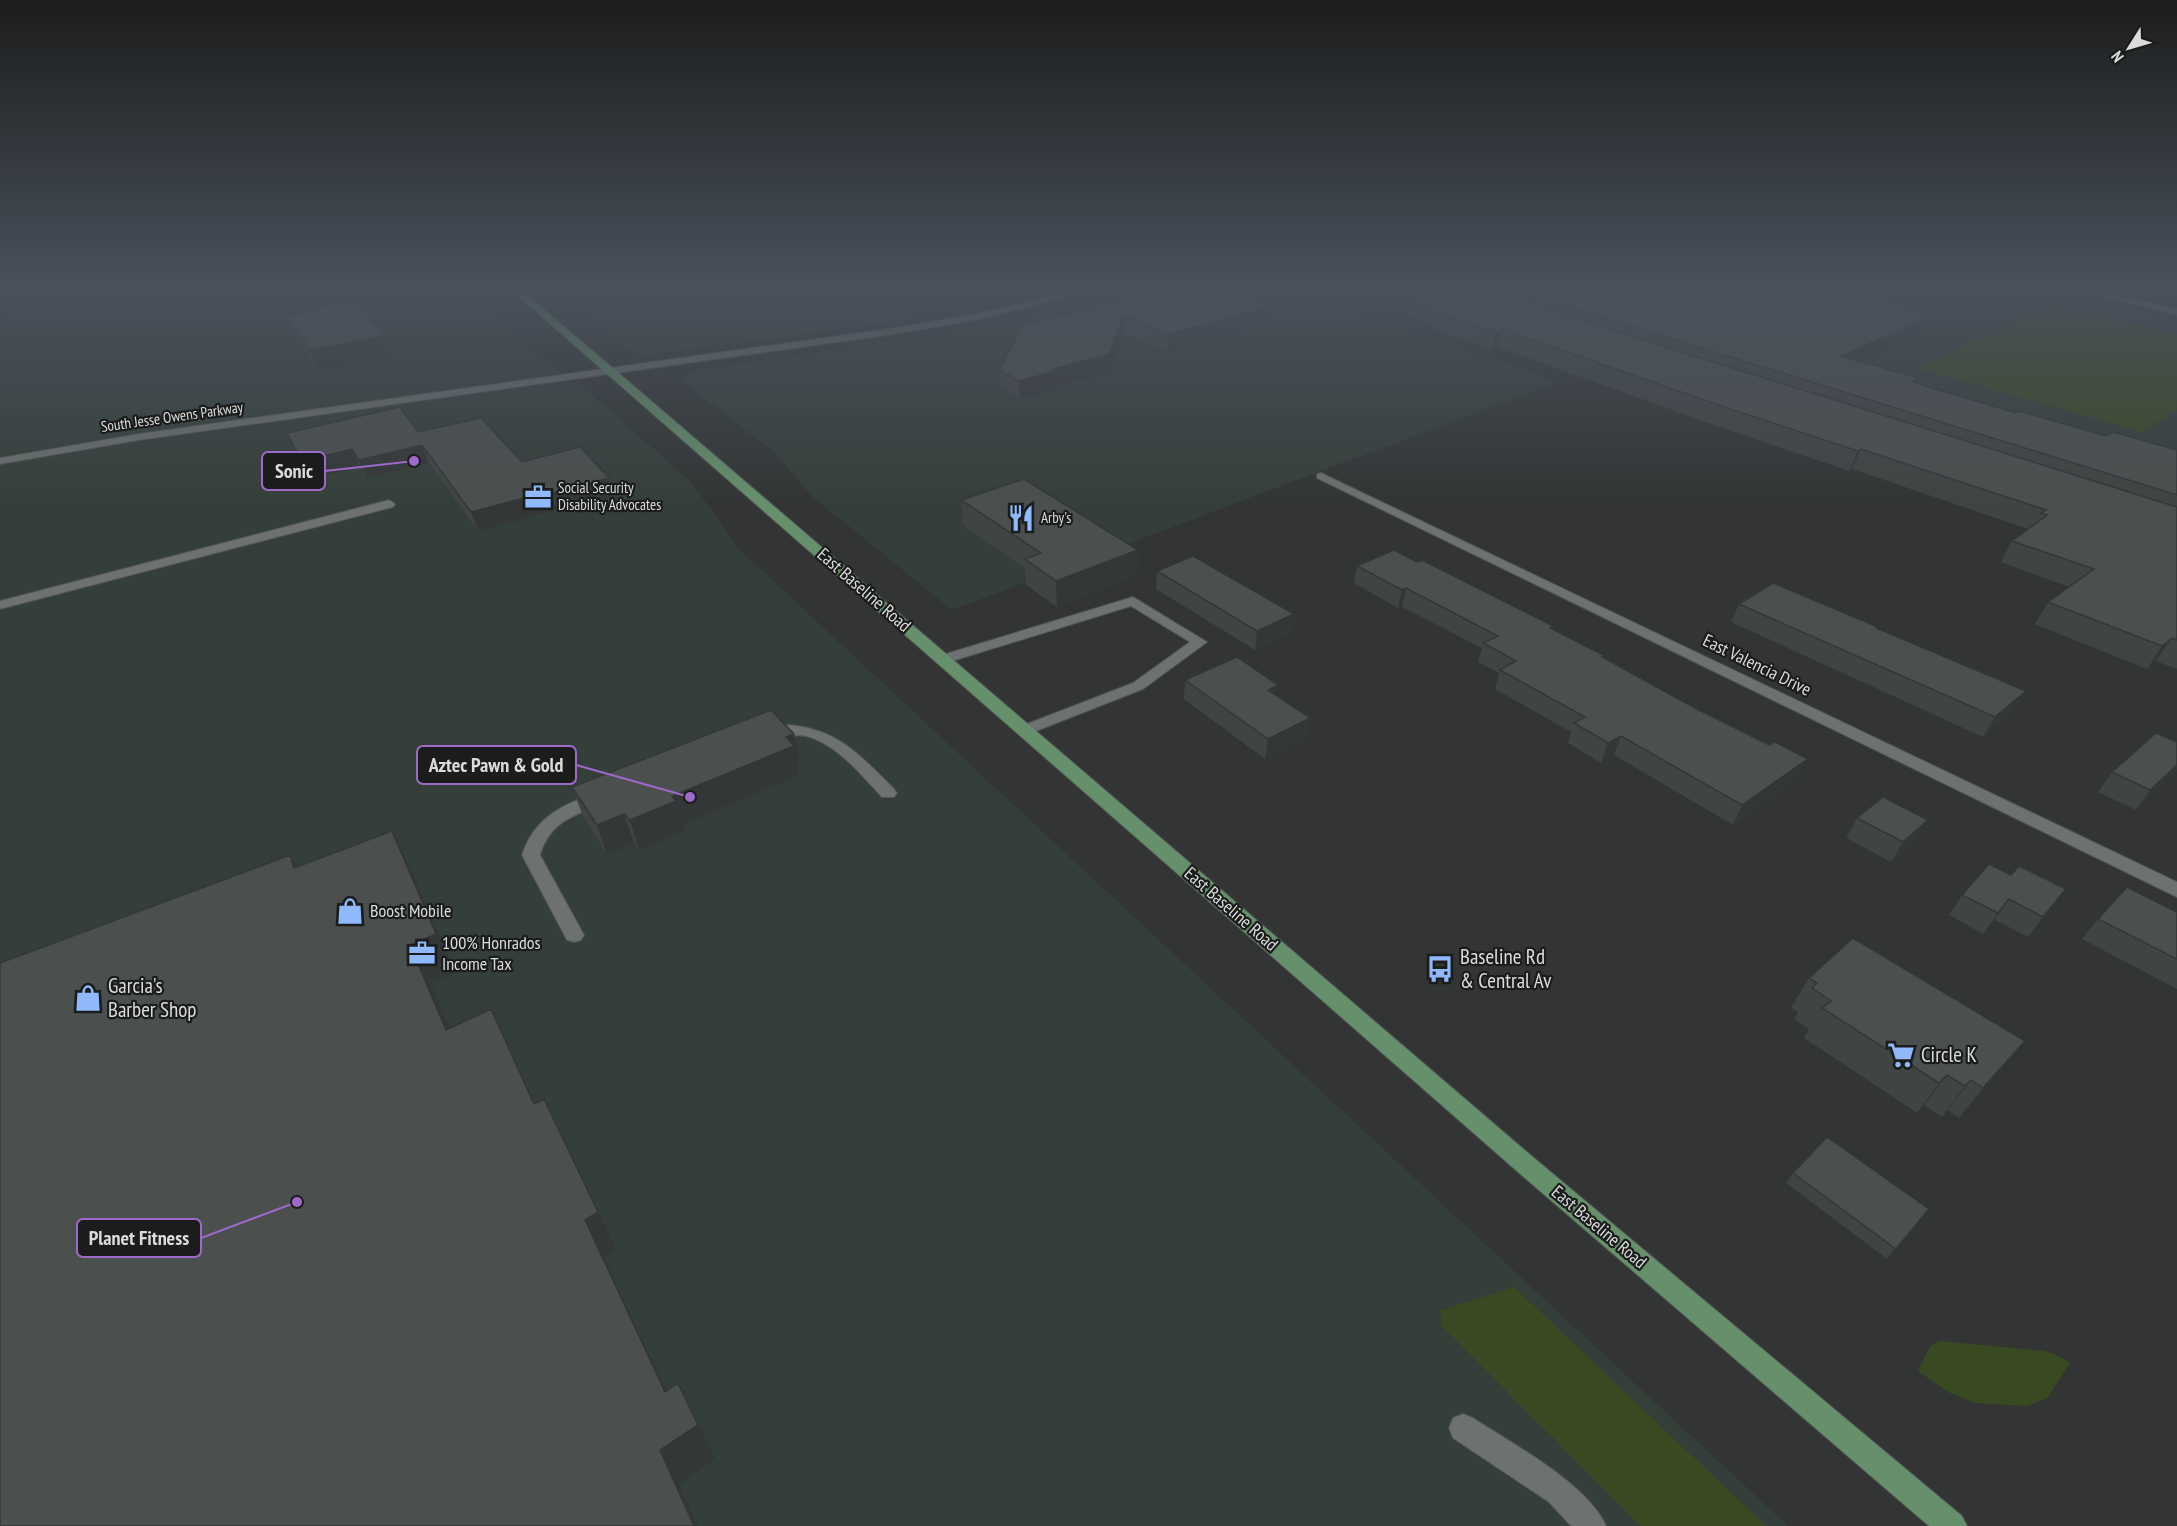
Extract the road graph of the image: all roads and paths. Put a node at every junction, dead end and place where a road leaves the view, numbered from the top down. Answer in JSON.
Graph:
{"nodes":[{"id":1,"x":597,"y":359,"type":"edge"},
{"id":2,"x":694,"y":359,"type":"edge"},
{"id":3,"x":611,"y":371,"type":"junction"},
{"id":4,"x":0,"y":461,"type":"edge"},
{"id":5,"x":1321,"y":476,"type":"dead end"},
{"id":6,"x":389,"y":504,"type":"dead end"},
{"id":7,"x":0,"y":605,"type":"edge"},
{"id":8,"x":944,"y":659,"type":"junction"},
{"id":9,"x":1025,"y":730,"type":"junction"},
{"id":10,"x":754,"y":737,"type":"edge"},
{"id":11,"x":617,"y":791,"type":"edge"},
{"id":12,"x":888,"y":793,"type":"dead end"},
{"id":13,"x":2177,"y":890,"type":"edge"},
{"id":14,"x":574,"y":935,"type":"dead end"},
{"id":15,"x":1463,"y":1428,"type":"dead end"},
{"id":16,"x":1591,"y":1526,"type":"edge"},
{"id":17,"x":1952,"y":1526,"type":"edge"}],
"edges":[{"from":1,"to":3,"type":"main road","name":"East Baseline Road"},
{"from":2,"to":3,"type":"street","name":"South Jesse Owens Parkway"},
{"from":3,"to":4,"type":"street","name":"South Jesse Owens Parkway"},
{"from":3,"to":8,"type":"main road","name":"East Baseline Road"},
{"from":5,"to":13,"type":"street","name":"East Valencia Drive"},
{"from":6,"to":7,"type":"street"},
{"from":8,"to":9,"type":"main road","name":"East Baseline Road"},
{"from":8,"to":9,"type":"street"},
{"from":9,"to":17,"type":"main road","name":"East Baseline Road"},
{"from":10,"to":12,"type":"street"},
{"from":11,"to":14,"type":"street"},
{"from":15,"to":16,"type":"street"}]}
